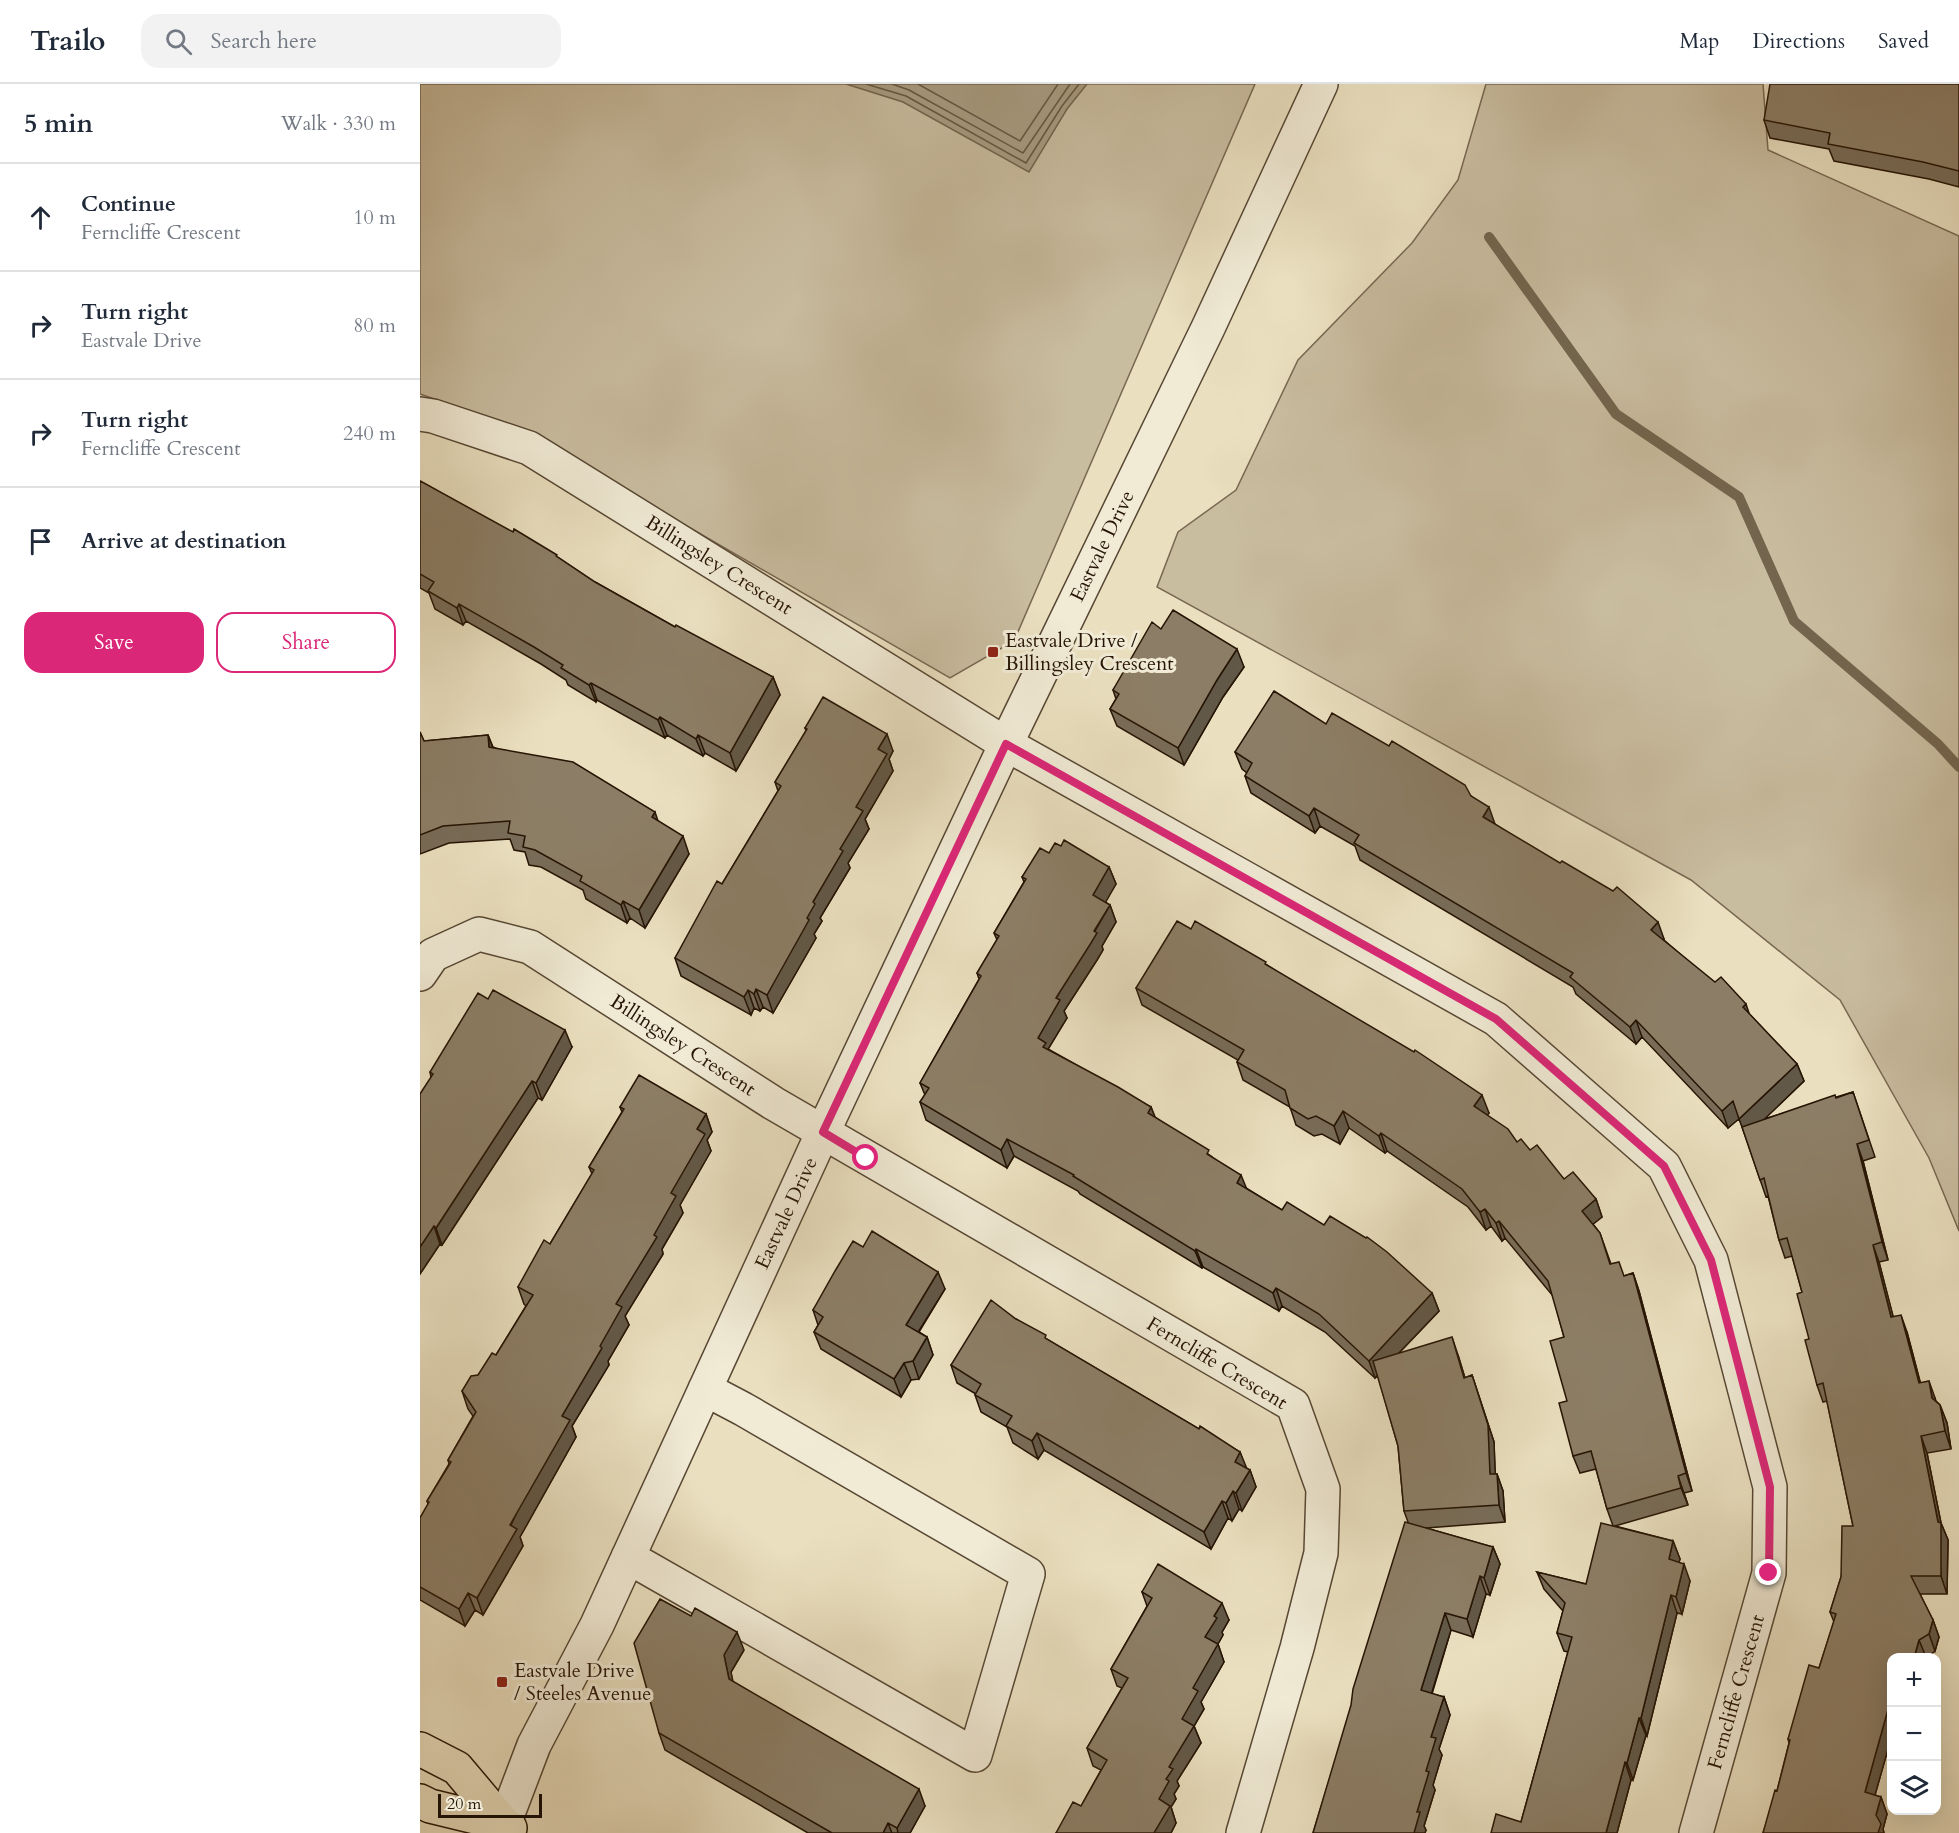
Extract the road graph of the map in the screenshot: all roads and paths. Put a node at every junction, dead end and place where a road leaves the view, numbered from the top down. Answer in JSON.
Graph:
{"nodes":[{"id":1,"x":1321,"y":84,"type":"edge"},
{"id":2,"x":420,"y":414,"type":"edge"},
{"id":3,"x":1006,"y":744,"type":"junction"},
{"id":4,"x":420,"y":974,"type":"edge"},
{"id":5,"x":823,"y":1132,"type":"junction"},
{"id":6,"x":705,"y":1389,"type":"junction"},
{"id":7,"x":628,"y":1557,"type":"junction"},
{"id":8,"x":420,"y":1749,"type":"edge"},
{"id":9,"x":420,"y":1801,"type":"edge"},
{"id":10,"x":511,"y":1829,"type":"edge"},
{"id":11,"x":1243,"y":1833,"type":"edge"},
{"id":12,"x":1696,"y":1833,"type":"edge"}],
"edges":[{"from":1,"to":3,"type":"street","name":"Eastvale Drive"},
{"from":2,"to":3,"type":"street","name":"Billingsley Crescent"},
{"from":3,"to":5,"type":"street","name":"Eastvale Drive"},
{"from":3,"to":12,"type":"street","name":"Ferncliffe Crescent"},
{"from":4,"to":5,"type":"street","name":"Billingsley Crescent"},
{"from":5,"to":6,"type":"street","name":"Eastvale Drive"},
{"from":5,"to":11,"type":"street","name":"Ferncliffe Crescent"},
{"from":6,"to":7,"type":"street","name":"Eastvale Drive"},
{"from":6,"to":7,"type":"street"},
{"from":7,"to":10,"type":"street","name":"Eastvale Drive"},
{"from":8,"to":10,"type":"main road"},
{"from":9,"to":10,"type":"main road"}]}
